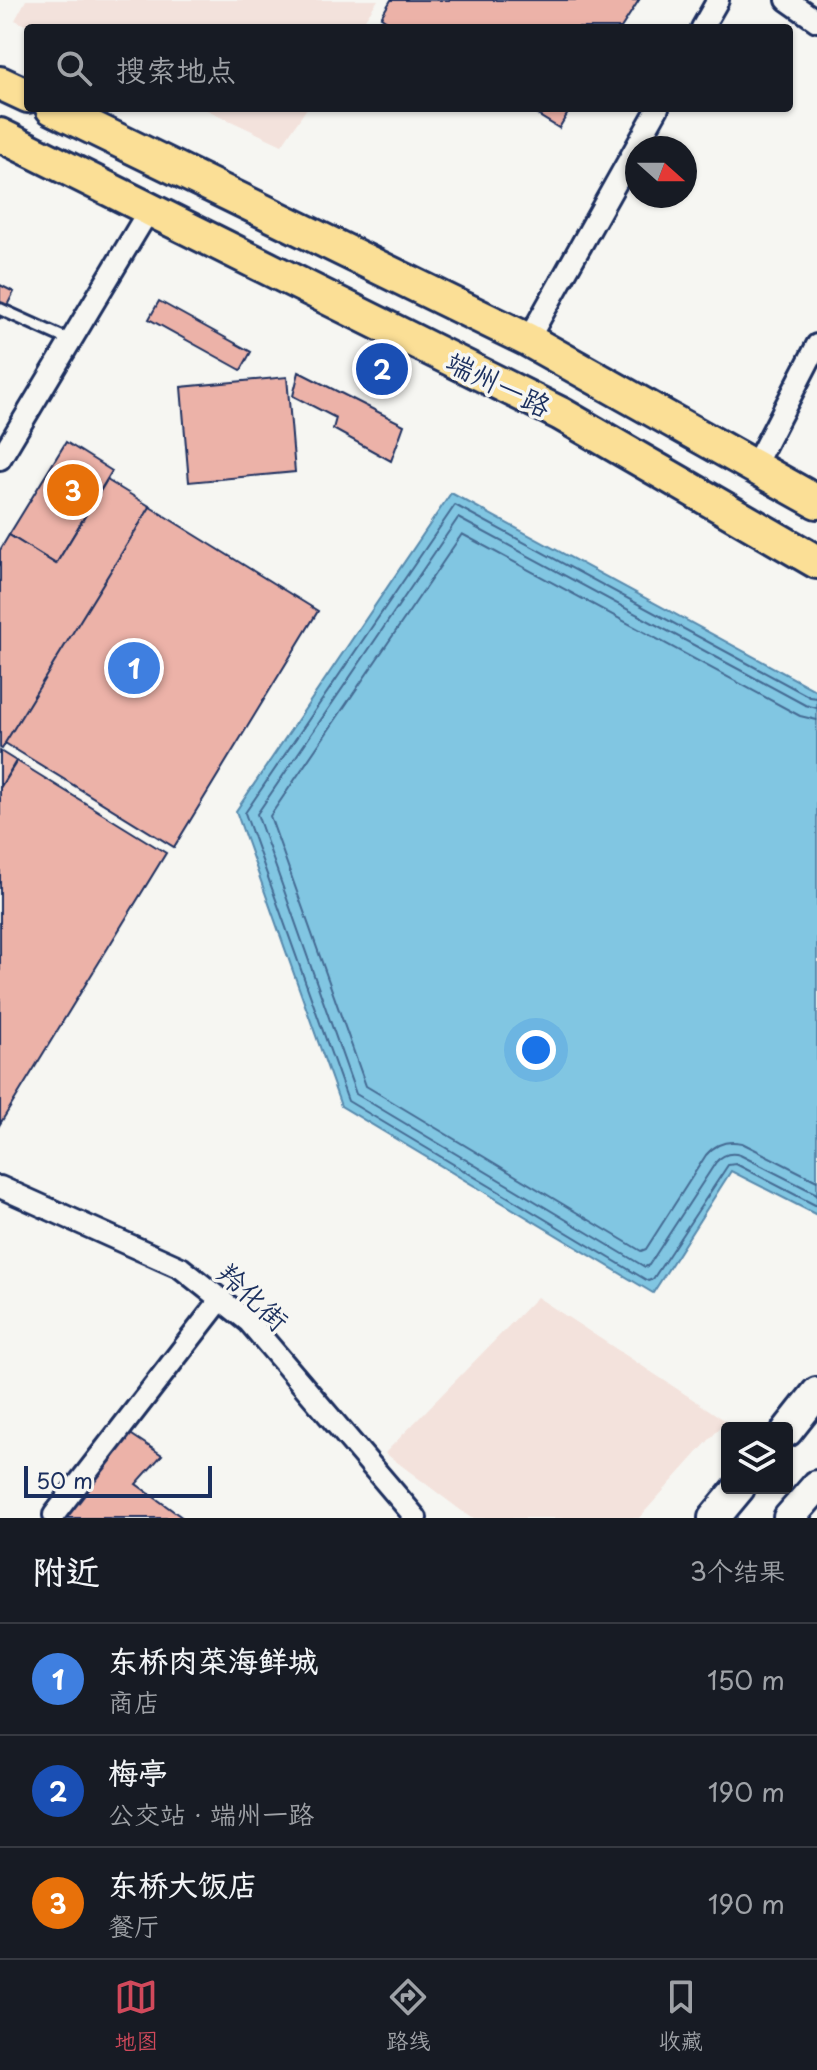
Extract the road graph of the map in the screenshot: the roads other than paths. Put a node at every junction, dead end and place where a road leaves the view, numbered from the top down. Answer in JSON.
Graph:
{"nodes":[{"id":1,"x":718,"y":0,"type":"edge"},
{"id":2,"x":787,"y":0,"type":"edge"},
{"id":3,"x":817,"y":21,"type":"edge"},
{"id":4,"x":704,"y":24,"type":"edge"},
{"id":5,"x":0,"y":83,"type":"edge"},
{"id":6,"x":24,"y":94,"type":"edge"},
{"id":7,"x":60,"y":112,"type":"edge"},
{"id":8,"x":656,"y":112,"type":"edge"},
{"id":9,"x":0,"y":135,"type":"edge"},
{"id":10,"x":149,"y":210,"type":"junction"},
{"id":11,"x":0,"y":309,"type":"edge"},
{"id":12,"x":528,"y":340,"type":"junction"},
{"id":13,"x":71,"y":341,"type":"junction"},
{"id":14,"x":817,"y":345,"type":"edge"},
{"id":15,"x":572,"y":364,"type":"junction"},
{"id":16,"x":549,"y":408,"type":"junction"},
{"id":17,"x":0,"y":459,"type":"edge"},
{"id":18,"x":754,"y":467,"type":"junction"},
{"id":19,"x":817,"y":502,"type":"edge"},
{"id":20,"x":817,"y":562,"type":"edge"},
{"id":21,"x":0,"y":1187,"type":"edge"},
{"id":22,"x":221,"y":1299,"type":"junction"},
{"id":23,"x":817,"y":1393,"type":"edge"},
{"id":24,"x":793,"y":1423,"type":"edge"},
{"id":25,"x":817,"y":1486,"type":"edge"},
{"id":26,"x":734,"y":1494,"type":"edge"},
{"id":27,"x":54,"y":1515,"type":"dead end"},
{"id":28,"x":416,"y":1518,"type":"edge"},
{"id":29,"x":714,"y":1518,"type":"edge"},
{"id":30,"x":789,"y":1518,"type":"edge"}],
"edges":[{"from":1,"to":4,"type":"street"},
{"from":2,"to":3,"type":"street"},
{"from":5,"to":6,"type":"main road"},
{"from":7,"to":12,"type":"main road","name":"端州一路"},
{"from":8,"to":12,"type":"street"},
{"from":9,"to":10,"type":"main road","name":"端州一路"},
{"from":10,"to":13,"type":"street"},
{"from":10,"to":16,"type":"main road","name":"端州一路"},
{"from":11,"to":13,"type":"lane"},
{"from":12,"to":15,"type":"main road","name":"端州一路"},
{"from":13,"to":17,"type":"street"},
{"from":14,"to":18,"type":"street"},
{"from":15,"to":16,"type":"main road"},
{"from":15,"to":18,"type":"main road","name":"端州一路"},
{"from":16,"to":20,"type":"main road","name":"端州一路"},
{"from":18,"to":19,"type":"main road","name":"端州一路"},
{"from":21,"to":22,"type":"street","name":"羚化街"},
{"from":22,"to":27,"type":"street"},
{"from":22,"to":28,"type":"street","name":"羚化街"},
{"from":23,"to":24,"type":"main road"},
{"from":25,"to":30,"type":"main road"},
{"from":26,"to":29,"type":"main road"}]}
